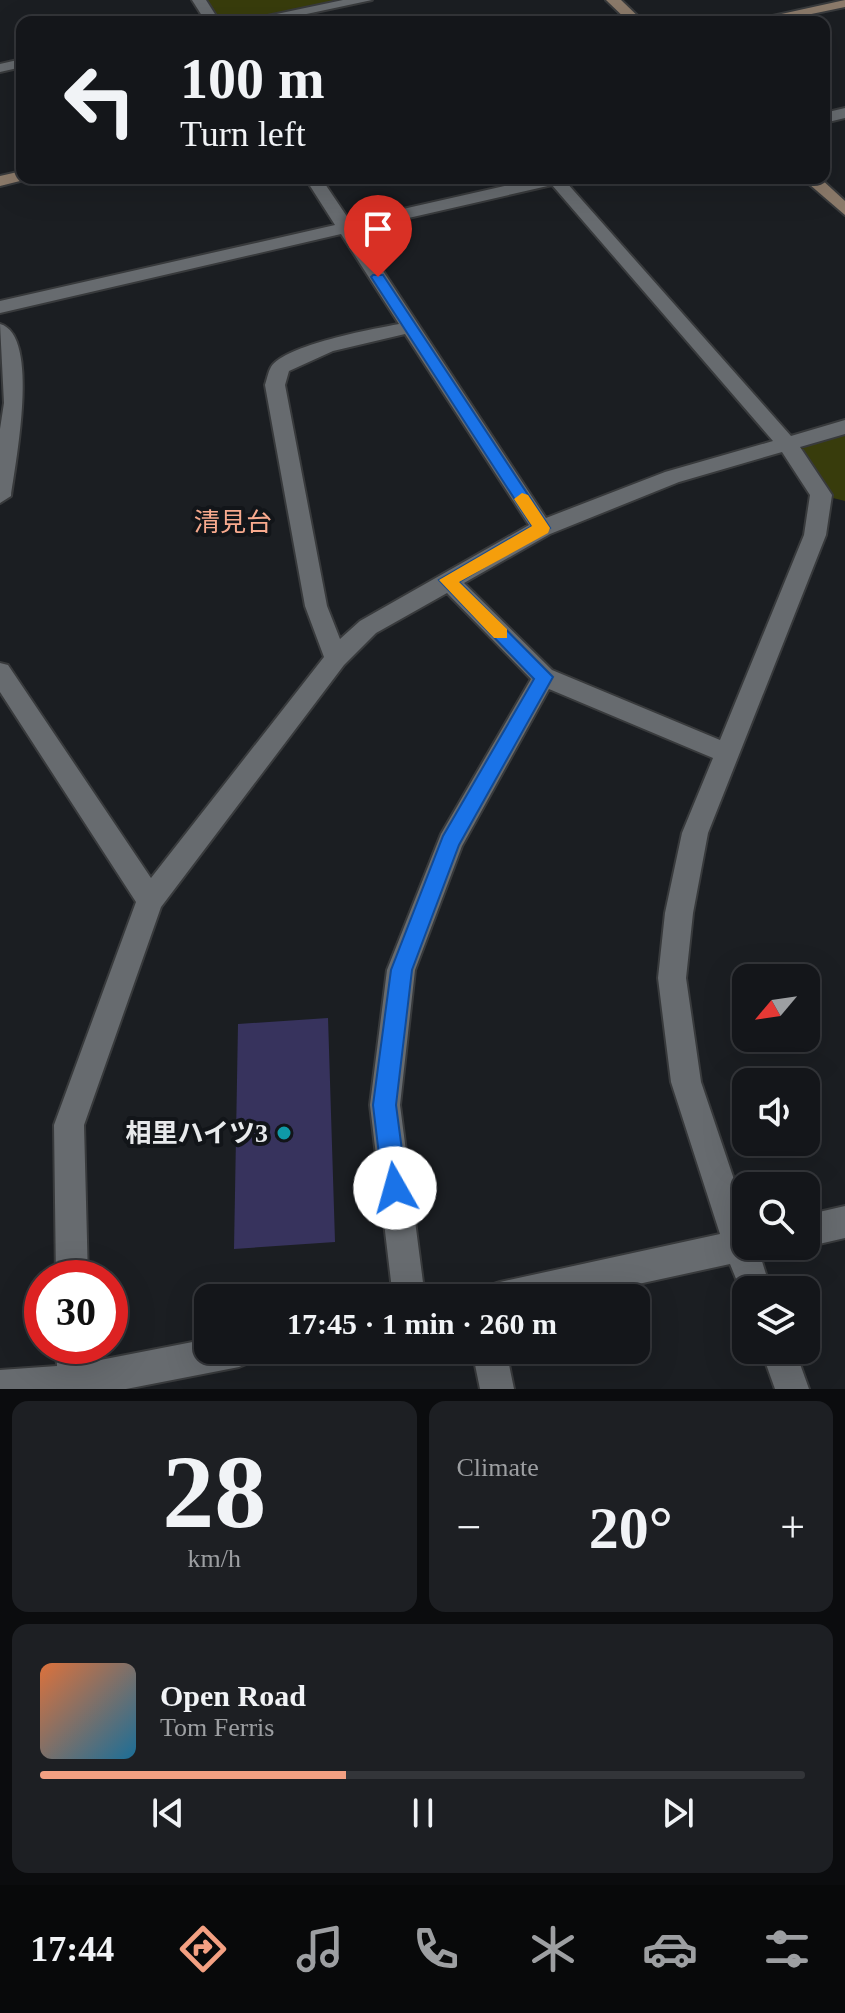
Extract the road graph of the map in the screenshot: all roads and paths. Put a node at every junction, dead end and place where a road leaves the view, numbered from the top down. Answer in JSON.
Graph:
{"nodes":[{"id":1,"x":365,"y":0,"type":"edge"},
{"id":2,"x":613,"y":0,"type":"edge"},
{"id":3,"x":845,"y":3,"type":"edge"},
{"id":4,"x":278,"y":16,"type":"edge"},
{"id":5,"x":630,"y":16,"type":"edge"},
{"id":6,"x":781,"y":16,"type":"edge"},
{"id":7,"x":317,"y":184,"type":"edge"},
{"id":8,"x":537,"y":184,"type":"edge"},
{"id":9,"x":563,"y":184,"type":"edge"},
{"id":10,"x":817,"y":184,"type":"edge"},
{"id":11,"x":845,"y":210,"type":"edge"},
{"id":12,"x":346,"y":228,"type":"junction"},
{"id":13,"x":0,"y":307,"type":"edge"},
{"id":14,"x":410,"y":327,"type":"junction"},
{"id":15,"x":0,"y":330,"type":"edge"},
{"id":16,"x":845,"y":427,"type":"edge"},
{"id":17,"x":788,"y":445,"type":"junction"},
{"id":18,"x":0,"y":496,"type":"edge"},
{"id":19,"x":542,"y":528,"type":"junction"},
{"id":20,"x":448,"y":580,"type":"junction"},
{"id":21,"x":336,"y":658,"type":"junction"},
{"id":22,"x":0,"y":672,"type":"edge"},
{"id":23,"x":544,"y":677,"type":"junction"},
{"id":24,"x":726,"y":753,"type":"junction"},
{"id":25,"x":150,"y":900,"type":"junction"},
{"id":26,"x":732,"y":1216,"type":"edge"},
{"id":27,"x":845,"y":1222,"type":"edge"},
{"id":28,"x":820,"y":1228,"type":"edge"},
{"id":29,"x":732,"y":1247,"type":"edge"},
{"id":30,"x":72,"y":1260,"type":"edge"},
{"id":31,"x":407,"y":1284,"type":"edge"},
{"id":32,"x":564,"y":1284,"type":"edge"},
{"id":33,"x":194,"y":1360,"type":"edge"},
{"id":34,"x":73,"y":1364,"type":"edge"},
{"id":35,"x":492,"y":1364,"type":"edge"},
{"id":36,"x":783,"y":1364,"type":"edge"},
{"id":37,"x":74,"y":1385,"type":"edge"},
{"id":38,"x":0,"y":1387,"type":"edge"},
{"id":39,"x":497,"y":1389,"type":"edge"},
{"id":40,"x":792,"y":1389,"type":"edge"}],
"edges":[{"from":1,"to":4,"type":"street"},
{"from":2,"to":5,"type":"street"},
{"from":3,"to":6,"type":"street"},
{"from":7,"to":12,"type":"street"},
{"from":8,"to":12,"type":"street"},
{"from":9,"to":17,"type":"street"},
{"from":10,"to":11,"type":"street"},
{"from":12,"to":13,"type":"street"},
{"from":12,"to":14,"type":"street"},
{"from":14,"to":19,"type":"street"},
{"from":14,"to":21,"type":"street"},
{"from":15,"to":18,"type":"street"},
{"from":16,"to":17,"type":"street"},
{"from":17,"to":19,"type":"street"},
{"from":17,"to":24,"type":"street"},
{"from":19,"to":20,"type":"street"},
{"from":20,"to":21,"type":"street"},
{"from":20,"to":23,"type":"street"},
{"from":21,"to":25,"type":"street"},
{"from":22,"to":25,"type":"street"},
{"from":23,"to":24,"type":"street"},
{"from":23,"to":31,"type":"street"},
{"from":24,"to":26,"type":"street"},
{"from":25,"to":30,"type":"street"},
{"from":27,"to":28,"type":"street"},
{"from":29,"to":32,"type":"street"},
{"from":33,"to":37,"type":"street"},
{"from":34,"to":37,"type":"street"},
{"from":35,"to":39,"type":"street"},
{"from":36,"to":40,"type":"street"},
{"from":37,"to":38,"type":"street"}]}
